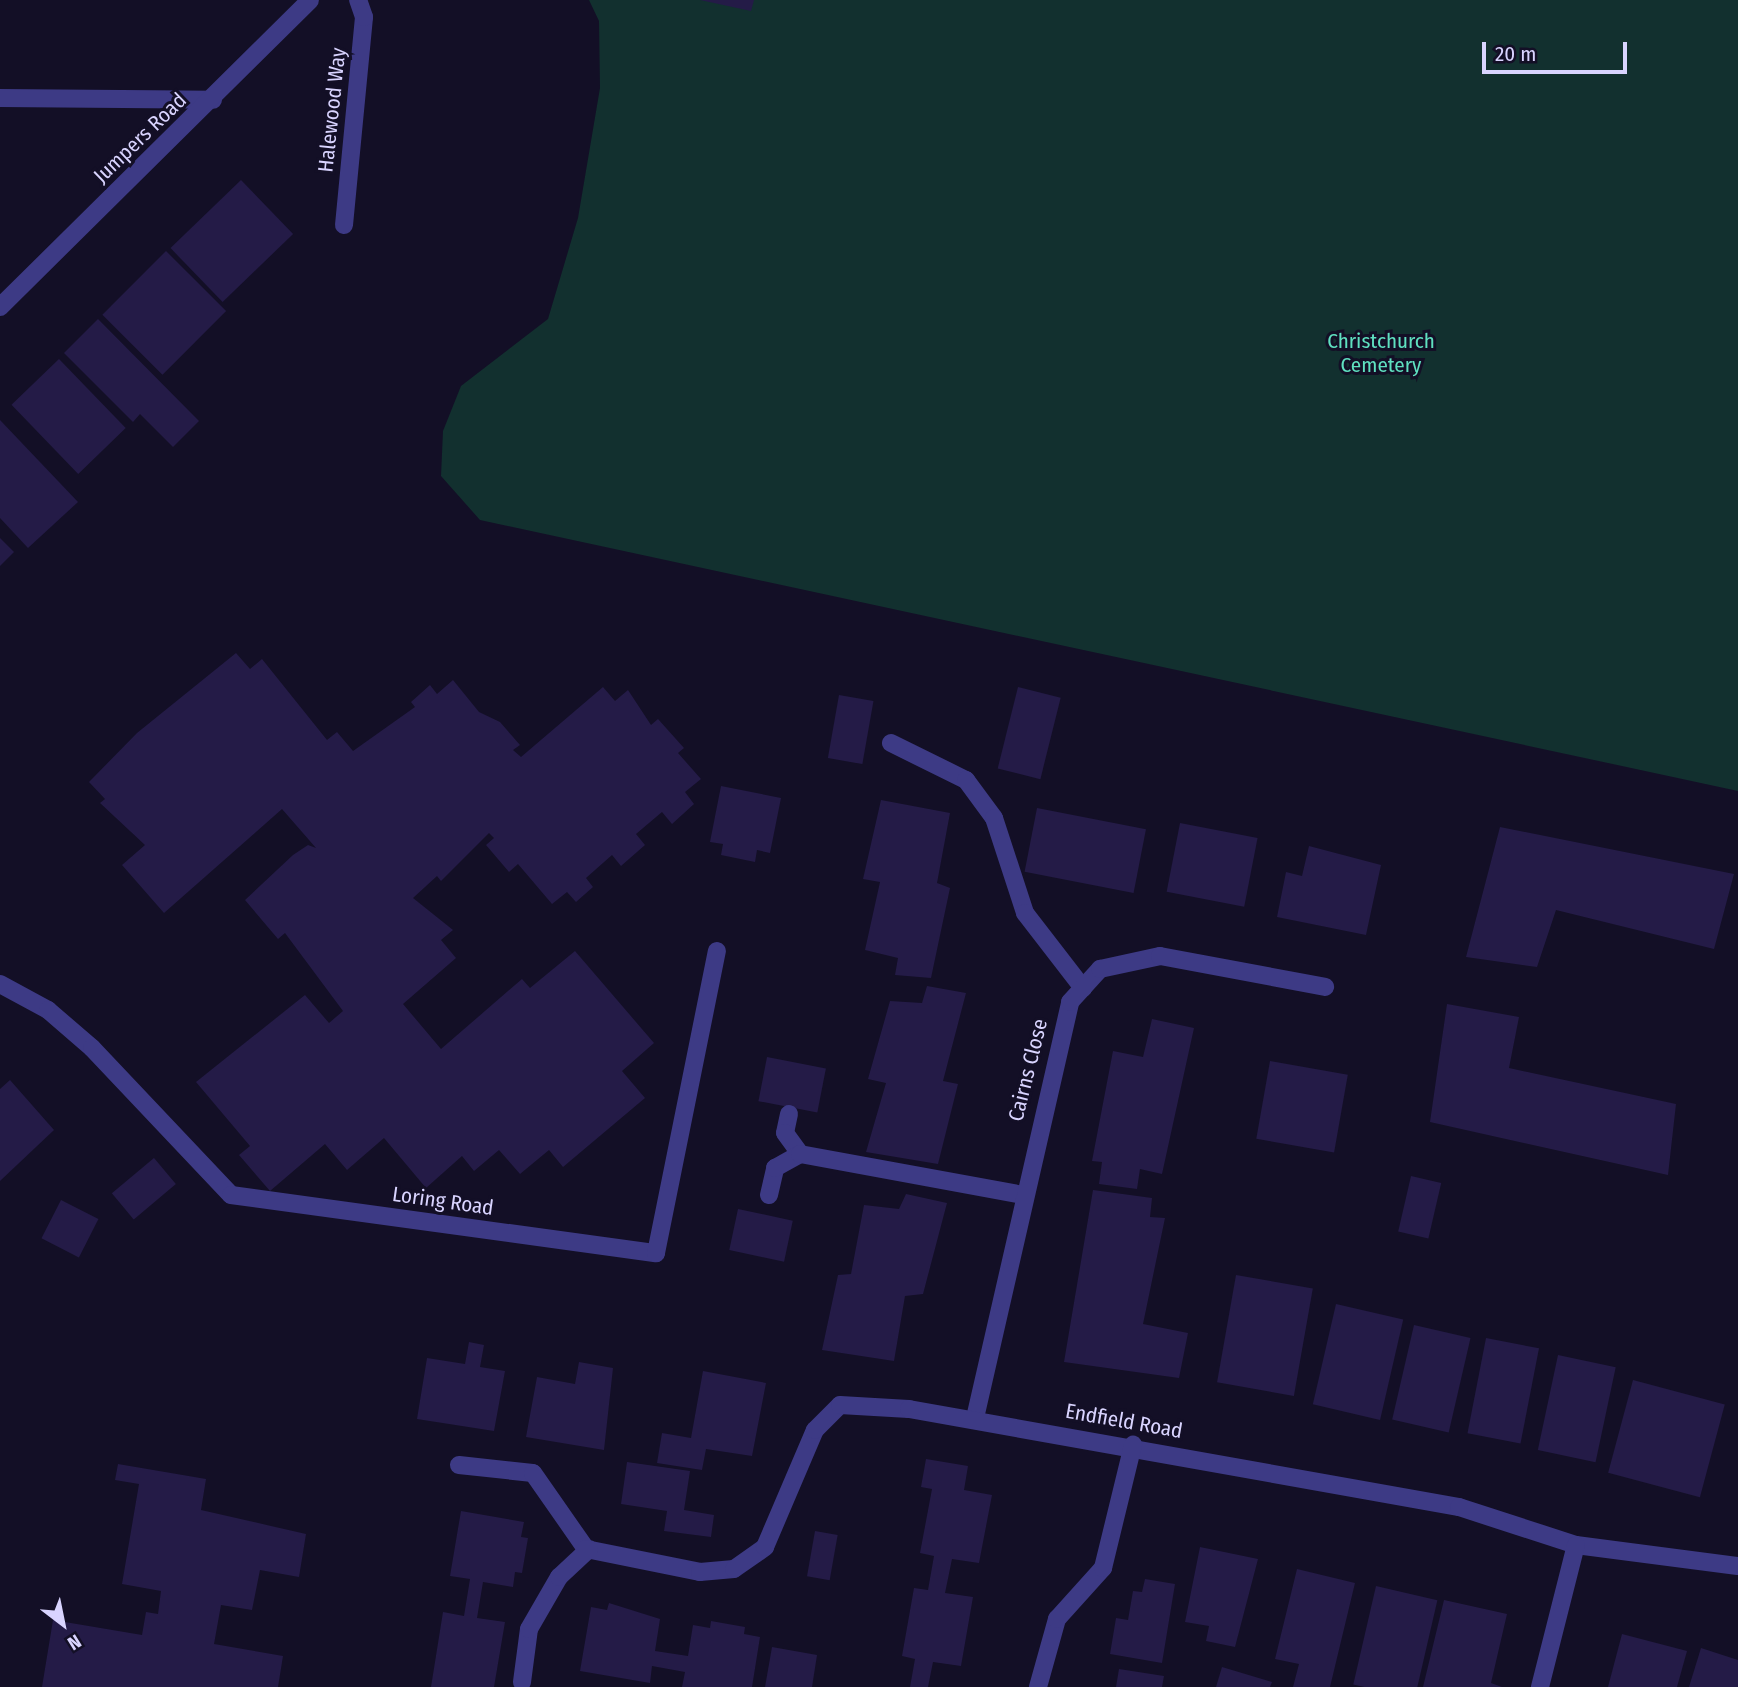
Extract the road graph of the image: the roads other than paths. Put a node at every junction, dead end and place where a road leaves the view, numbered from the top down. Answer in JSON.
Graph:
{"nodes":[{"id":1,"x":310,"y":0,"type":"edge"},
{"id":2,"x":358,"y":0,"type":"edge"},
{"id":3,"x":0,"y":99,"type":"edge"},
{"id":4,"x":212,"y":100,"type":"junction"},
{"id":5,"x":344,"y":225,"type":"dead end"},
{"id":6,"x":0,"y":307,"type":"edge"},
{"id":7,"x":891,"y":743,"type":"dead end"},
{"id":8,"x":717,"y":951,"type":"dead end"},
{"id":9,"x":0,"y":984,"type":"edge"},
{"id":10,"x":1325,"y":987,"type":"dead end"},
{"id":11,"x":1083,"y":988,"type":"junction"},
{"id":12,"x":789,"y":1114,"type":"dead end"},
{"id":13,"x":800,"y":1154,"type":"junction"},
{"id":14,"x":769,"y":1195,"type":"dead end"},
{"id":15,"x":1023,"y":1195,"type":"junction"},
{"id":16,"x":975,"y":1418,"type":"junction"},
{"id":17,"x":1133,"y":1445,"type":"junction"},
{"id":18,"x":459,"y":1465,"type":"dead end"},
{"id":19,"x":1576,"y":1545,"type":"junction"},
{"id":20,"x":589,"y":1549,"type":"junction"},
{"id":21,"x":1738,"y":1566,"type":"edge"},
{"id":22,"x":522,"y":1682,"type":"dead end"},
{"id":23,"x":1038,"y":1687,"type":"edge"},
{"id":24,"x":1540,"y":1687,"type":"edge"}],
"edges":[{"from":1,"to":4,"type":"street","name":"Jumpers Road"},
{"from":2,"to":5,"type":"street","name":"Halewood Way"},
{"from":3,"to":4,"type":"street"},
{"from":4,"to":6,"type":"street","name":"Jumpers Road"},
{"from":7,"to":11,"type":"street"},
{"from":8,"to":9,"type":"street","name":"Loring Road"},
{"from":10,"to":11,"type":"street","name":"Cairns Close"},
{"from":11,"to":15,"type":"street","name":"Cairns Close"},
{"from":12,"to":13,"type":"street"},
{"from":13,"to":14,"type":"street"},
{"from":13,"to":15,"type":"street"},
{"from":15,"to":16,"type":"street","name":"Cairns Close"},
{"from":16,"to":17,"type":"street","name":"Endfield Road"},
{"from":16,"to":20,"type":"street","name":"Endfield Road"},
{"from":17,"to":19,"type":"street","name":"Endfield Road"},
{"from":17,"to":23,"type":"street"},
{"from":18,"to":20,"type":"street"},
{"from":19,"to":21,"type":"street","name":"Endfield Road"},
{"from":19,"to":24,"type":"street"},
{"from":20,"to":22,"type":"street"}]}
